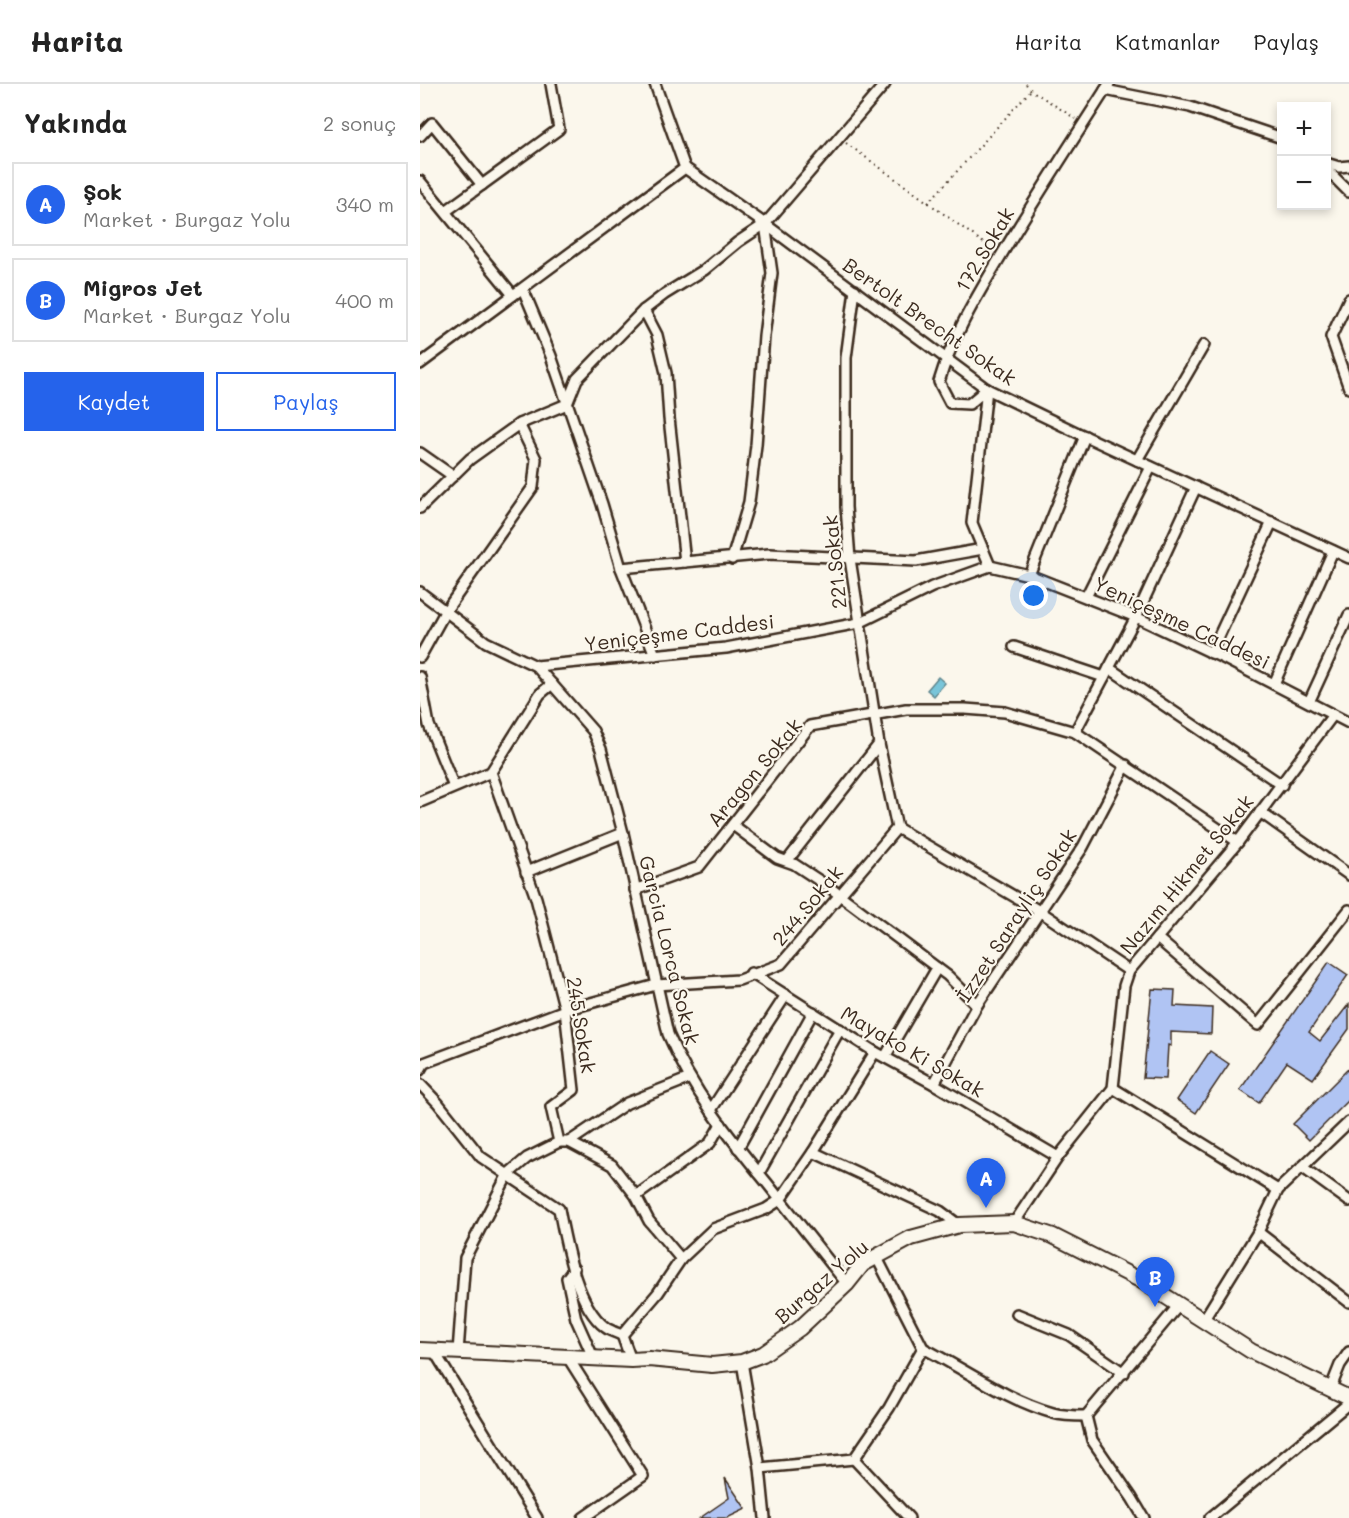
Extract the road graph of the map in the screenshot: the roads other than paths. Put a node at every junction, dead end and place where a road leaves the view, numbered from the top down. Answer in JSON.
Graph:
{"nodes":[{"id":1,"x":551,"y":84,"type":"edge"},
{"id":2,"x":655,"y":84,"type":"edge"},
{"id":3,"x":885,"y":84,"type":"edge"},
{"id":4,"x":1107,"y":87,"type":"edge"},
{"id":5,"x":420,"y":136,"type":"edge"},
{"id":6,"x":1277,"y":137,"type":"edge"},
{"id":7,"x":1331,"y":165,"type":"edge"},
{"id":8,"x":1349,"y":166,"type":"edge"},
{"id":9,"x":685,"y":168,"type":"junction"},
{"id":10,"x":1331,"y":174,"type":"edge"},
{"id":11,"x":420,"y":181,"type":"edge"},
{"id":12,"x":482,"y":185,"type":"junction"},
{"id":13,"x":1349,"y":192,"type":"edge"},
{"id":14,"x":446,"y":211,"type":"junction"},
{"id":15,"x":765,"y":224,"type":"junction"},
{"id":16,"x":523,"y":289,"type":"junction"},
{"id":17,"x":855,"y":290,"type":"junction"},
{"id":18,"x":513,"y":295,"type":"junction"},
{"id":19,"x":1349,"y":299,"type":"edge"},
{"id":20,"x":644,"y":310,"type":"junction"},
{"id":21,"x":1204,"y":345,"type":"dead end"},
{"id":22,"x":946,"y":358,"type":"junction"},
{"id":23,"x":420,"y":364,"type":"edge"},
{"id":24,"x":1349,"y":388,"type":"edge"},
{"id":25,"x":987,"y":389,"type":"junction"},
{"id":26,"x":567,"y":404,"type":"junction"},
{"id":27,"x":519,"y":424,"type":"junction"},
{"id":28,"x":1085,"y":436,"type":"junction"},
{"id":29,"x":420,"y":453,"type":"edge"},
{"id":30,"x":1137,"y":460,"type":"junction"},
{"id":31,"x":1151,"y":467,"type":"junction"},
{"id":32,"x":453,"y":476,"type":"junction"},
{"id":33,"x":1196,"y":487,"type":"junction"},
{"id":34,"x":420,"y":508,"type":"edge"},
{"id":35,"x":1272,"y":522,"type":"junction"},
{"id":36,"x":983,"y":549,"type":"junction"},
{"id":37,"x":1333,"y":550,"type":"junction"},
{"id":38,"x":1349,"y":558,"type":"edge"},
{"id":39,"x":732,"y":559,"type":"junction"},
{"id":40,"x":850,"y":559,"type":"junction"},
{"id":41,"x":685,"y":562,"type":"junction"},
{"id":42,"x":990,"y":566,"type":"junction"},
{"id":43,"x":621,"y":568,"type":"junction"},
{"id":44,"x":1029,"y":575,"type":"junction"},
{"id":45,"x":420,"y":592,"type":"edge"},
{"id":46,"x":1086,"y":597,"type":"junction"},
{"id":47,"x":445,"y":612,"type":"junction"},
{"id":48,"x":1349,"y":615,"type":"edge"},
{"id":49,"x":1136,"y":617,"type":"junction"},
{"id":50,"x":859,"y":623,"type":"junction"},
{"id":51,"x":1014,"y":647,"type":"dead end"},
{"id":52,"x":1211,"y":653,"type":"junction"},
{"id":53,"x":655,"y":655,"type":"junction"},
{"id":54,"x":420,"y":657,"type":"edge"},
{"id":55,"x":536,"y":666,"type":"junction"},
{"id":56,"x":1107,"y":672,"type":"junction"},
{"id":57,"x":420,"y":677,"type":"edge"},
{"id":58,"x":552,"y":684,"type":"junction"},
{"id":59,"x":1274,"y":684,"type":"junction"},
{"id":60,"x":1309,"y":702,"type":"junction"},
{"id":61,"x":875,"y":714,"type":"junction"},
{"id":62,"x":1333,"y":715,"type":"junction"},
{"id":63,"x":1349,"y":723,"type":"edge"},
{"id":64,"x":425,"y":727,"type":"edge"},
{"id":65,"x":1075,"y":732,"type":"junction"},
{"id":66,"x":879,"y":744,"type":"junction"},
{"id":67,"x":1126,"y":765,"type":"junction"},
{"id":68,"x":490,"y":772,"type":"junction"},
{"id":69,"x":1282,"y":785,"type":"junction"},
{"id":70,"x":454,"y":788,"type":"junction"},
{"id":71,"x":420,"y":802,"type":"edge"},
{"id":72,"x":1260,"y":812,"type":"junction"},
{"id":73,"x":733,"y":825,"type":"junction"},
{"id":74,"x":897,"y":828,"type":"junction"},
{"id":75,"x":623,"y":833,"type":"junction"},
{"id":76,"x":1238,"y":842,"type":"junction"},
{"id":77,"x":787,"y":861,"type":"junction"},
{"id":78,"x":526,"y":872,"type":"junction"},
{"id":79,"x":1349,"y":875,"type":"edge"},
{"id":80,"x":635,"y":890,"type":"junction"},
{"id":81,"x":839,"y":895,"type":"junction"},
{"id":82,"x":1349,"y":910,"type":"edge"},
{"id":83,"x":1041,"y":912,"type":"junction"},
{"id":84,"x":1157,"y":938,"type":"junction"},
{"id":85,"x":937,"y":968,"type":"junction"},
{"id":86,"x":1129,"y":971,"type":"junction"},
{"id":87,"x":752,"y":973,"type":"junction"},
{"id":88,"x":656,"y":985,"type":"junction"},
{"id":89,"x":786,"y":995,"type":"junction"},
{"id":90,"x":977,"y":1005,"type":"junction"},
{"id":91,"x":565,"y":1010,"type":"junction"},
{"id":92,"x":813,"y":1012,"type":"junction"},
{"id":93,"x":840,"y":1029,"type":"junction"},
{"id":94,"x":875,"y":1052,"type":"junction"},
{"id":95,"x":885,"y":1057,"type":"junction"},
{"id":96,"x":420,"y":1070,"type":"edge"},
{"id":97,"x":690,"y":1078,"type":"junction"},
{"id":98,"x":420,"y":1084,"type":"edge"},
{"id":99,"x":934,"y":1084,"type":"junction"},
{"id":100,"x":1113,"y":1088,"type":"junction"},
{"id":101,"x":711,"y":1110,"type":"junction"},
{"id":102,"x":1349,"y":1122,"type":"edge"},
{"id":103,"x":722,"y":1124,"type":"junction"},
{"id":104,"x":564,"y":1142,"type":"junction"},
{"id":105,"x":738,"y":1148,"type":"junction"},
{"id":106,"x":813,"y":1152,"type":"junction"},
{"id":107,"x":1058,"y":1157,"type":"junction"},
{"id":108,"x":1302,"y":1167,"type":"junction"},
{"id":109,"x":759,"y":1173,"type":"junction"},
{"id":110,"x":508,"y":1174,"type":"junction"},
{"id":111,"x":1278,"y":1190,"type":"junction"},
{"id":112,"x":636,"y":1196,"type":"junction"},
{"id":113,"x":780,"y":1200,"type":"junction"},
{"id":114,"x":1349,"y":1201,"type":"edge"},
{"id":115,"x":1014,"y":1224,"type":"junction"},
{"id":116,"x":959,"y":1226,"type":"junction"},
{"id":117,"x":1258,"y":1232,"type":"junction"},
{"id":118,"x":876,"y":1256,"type":"junction"},
{"id":119,"x":681,"y":1259,"type":"junction"},
{"id":120,"x":574,"y":1269,"type":"junction"},
{"id":121,"x":847,"y":1284,"type":"junction"},
{"id":122,"x":1349,"y":1302,"type":"edge"},
{"id":123,"x":1179,"y":1305,"type":"junction"},
{"id":124,"x":1017,"y":1314,"type":"dead end"},
{"id":125,"x":1203,"y":1321,"type":"junction"},
{"id":126,"x":622,"y":1335,"type":"junction"},
{"id":127,"x":923,"y":1348,"type":"junction"},
{"id":128,"x":427,"y":1351,"type":"edge"},
{"id":129,"x":458,"y":1352,"type":"junction"},
{"id":130,"x":1349,"y":1352,"type":"edge"},
{"id":131,"x":567,"y":1356,"type":"junction"},
{"id":132,"x":594,"y":1357,"type":"junction"},
{"id":133,"x":631,"y":1360,"type":"junction"},
{"id":134,"x":742,"y":1362,"type":"junction"},
{"id":135,"x":1124,"y":1373,"type":"junction"},
{"id":136,"x":1330,"y":1390,"type":"junction"},
{"id":137,"x":1349,"y":1398,"type":"edge"},
{"id":138,"x":1349,"y":1403,"type":"edge"},
{"id":139,"x":1086,"y":1416,"type":"junction"},
{"id":140,"x":854,"y":1459,"type":"junction"},
{"id":141,"x":760,"y":1468,"type":"junction"},
{"id":142,"x":537,"y":1518,"type":"edge"},
{"id":143,"x":583,"y":1518,"type":"edge"},
{"id":144,"x":765,"y":1518,"type":"edge"},
{"id":145,"x":909,"y":1518,"type":"edge"},
{"id":146,"x":1144,"y":1518,"type":"edge"},
{"id":147,"x":1210,"y":1518,"type":"edge"}],
"edges":[{"from":1,"to":12,"type":"street"},
{"from":2,"to":9,"type":"street"},
{"from":3,"to":15,"type":"street"},
{"from":4,"to":6,"type":"street"},
{"from":4,"to":22,"type":"street","name":"172.Sokak"},
{"from":5,"to":12,"type":"street"},
{"from":7,"to":8,"type":"street"},
{"from":9,"to":15,"type":"street","name":"Bertolt Brecht Sokak"},
{"from":9,"to":16,"type":"street"},
{"from":10,"to":13,"type":"street"},
{"from":11,"to":14,"type":"street"},
{"from":12,"to":14,"type":"street"},
{"from":14,"to":18,"type":"street"},
{"from":15,"to":17,"type":"street","name":"Bertolt Brecht Sokak"},
{"from":15,"to":20,"type":"street"},
{"from":15,"to":39,"type":"street"},
{"from":16,"to":18,"type":"street"},
{"from":16,"to":26,"type":"street"},
{"from":17,"to":22,"type":"street","name":"Bertolt Brecht Sokak"},
{"from":17,"to":40,"type":"street","name":"221.Sokak"},
{"from":18,"to":23,"type":"street"},
{"from":19,"to":24,"type":"street"},
{"from":20,"to":26,"type":"street"},
{"from":20,"to":41,"type":"street"},
{"from":21,"to":30,"type":"street"},
{"from":22,"to":25,"type":"street","name":"Bertolt Brecht Sokak"},
{"from":22,"to":25,"type":"street","name":"172.Sokak"},
{"from":25,"to":28,"type":"street","name":"Bertolt Brecht Sokak"},
{"from":25,"to":36,"type":"street"},
{"from":26,"to":27,"type":"street"},
{"from":26,"to":43,"type":"street"},
{"from":27,"to":32,"type":"street"},
{"from":27,"to":47,"type":"street"},
{"from":28,"to":30,"type":"street","name":"Bertolt Brecht Sokak"},
{"from":28,"to":44,"type":"street"},
{"from":29,"to":32,"type":"street"},
{"from":30,"to":31,"type":"street","name":"Bertolt Brecht Sokak"},
{"from":31,"to":33,"type":"street","name":"Bertolt Brecht Sokak"},
{"from":31,"to":46,"type":"street"},
{"from":32,"to":34,"type":"street"},
{"from":33,"to":35,"type":"street","name":"Bertolt Brecht Sokak"},
{"from":33,"to":49,"type":"street"},
{"from":35,"to":37,"type":"street","name":"Bertolt Brecht Sokak"},
{"from":35,"to":52,"type":"street"},
{"from":36,"to":40,"type":"street"},
{"from":36,"to":42,"type":"street"},
{"from":37,"to":38,"type":"street","name":"Bertolt Brecht Sokak"},
{"from":37,"to":59,"type":"street"},
{"from":39,"to":40,"type":"street"},
{"from":39,"to":41,"type":"street"},
{"from":40,"to":50,"type":"street","name":"221.Sokak"},
{"from":41,"to":43,"type":"street"},
{"from":42,"to":44,"type":"street","name":"Yeniçeşme Caddesi"},
{"from":42,"to":50,"type":"street","name":"Yeniçeşme Caddesi"},
{"from":43,"to":53,"type":"street"},
{"from":44,"to":46,"type":"street","name":"Yeniçeşme Caddesi"},
{"from":45,"to":47,"type":"street"},
{"from":46,"to":49,"type":"street","name":"Yeniçeşme Caddesi"},
{"from":47,"to":54,"type":"street"},
{"from":47,"to":55,"type":"street"},
{"from":48,"to":60,"type":"street"},
{"from":49,"to":52,"type":"street","name":"Yeniçeşme Caddesi"},
{"from":49,"to":56,"type":"street"},
{"from":50,"to":53,"type":"street","name":"Yeniçeşme Caddesi"},
{"from":50,"to":61,"type":"street","name":"221.Sokak"},
{"from":51,"to":56,"type":"street"},
{"from":52,"to":59,"type":"street","name":"Yeniçeşme Caddesi"},
{"from":53,"to":55,"type":"street","name":"Yeniçeşme Caddesi"},
{"from":55,"to":58,"type":"street","name":"Garcia Lorca Sokak"},
{"from":56,"to":65,"type":"street"},
{"from":56,"to":69,"type":"street"},
{"from":57,"to":64,"type":"street"},
{"from":58,"to":68,"type":"street"},
{"from":58,"to":75,"type":"street","name":"Garcia Lorca Sokak"},
{"from":59,"to":60,"type":"street","name":"Yeniçeşme Caddesi"},
{"from":60,"to":62,"type":"street","name":"Yeniçeşme Caddesi"},
{"from":61,"to":65,"type":"street","name":"Aragon Sokak"},
{"from":61,"to":66,"type":"street","name":"221.Sokak"},
{"from":61,"to":73,"type":"street","name":"Aragon Sokak"},
{"from":62,"to":63,"type":"street","name":"Yeniçeşme Caddesi"},
{"from":62,"to":69,"type":"street","name":"Nazım Hikmet Sokak"},
{"from":64,"to":70,"type":"street"},
{"from":65,"to":67,"type":"street","name":"Aragon Sokak"},
{"from":66,"to":74,"type":"street","name":"221.Sokak"},
{"from":66,"to":77,"type":"street"},
{"from":67,"to":76,"type":"street","name":"Aragon Sokak"},
{"from":67,"to":83,"type":"street","name":"İzzet Sarayliç Sokak"},
{"from":68,"to":70,"type":"street"},
{"from":68,"to":78,"type":"street","name":"245.Sokak"},
{"from":69,"to":72,"type":"street","name":"Nazım Hikmet Sokak"},
{"from":70,"to":71,"type":"street"},
{"from":72,"to":76,"type":"street","name":"Nazım Hikmet Sokak"},
{"from":72,"to":79,"type":"street"},
{"from":73,"to":77,"type":"street"},
{"from":73,"to":80,"type":"street","name":"Aragon Sokak"},
{"from":74,"to":81,"type":"street","name":"244.Sokak"},
{"from":74,"to":83,"type":"street"},
{"from":75,"to":78,"type":"street"},
{"from":75,"to":80,"type":"street","name":"Garcia Lorca Sokak"},
{"from":76,"to":84,"type":"street","name":"Nazım Hikmet Sokak"},
{"from":77,"to":81,"type":"street"},
{"from":78,"to":91,"type":"street","name":"245.Sokak"},
{"from":80,"to":88,"type":"street","name":"Garcia Lorca Sokak"},
{"from":81,"to":85,"type":"street"},
{"from":81,"to":87,"type":"street","name":"244.Sokak"},
{"from":82,"to":84,"type":"street"},
{"from":83,"to":86,"type":"street"},
{"from":83,"to":90,"type":"street","name":"İzzet Sarayliç Sokak"},
{"from":84,"to":86,"type":"street","name":"Nazım Hikmet Sokak"},
{"from":85,"to":90,"type":"street"},
{"from":85,"to":95,"type":"street"},
{"from":86,"to":100,"type":"street","name":"Nazım Hikmet Sokak"},
{"from":87,"to":88,"type":"street","name":"244.Sokak"},
{"from":87,"to":89,"type":"street","name":"Mayako Ki Sokak"},
{"from":88,"to":91,"type":"street","name":"244.Sokak"},
{"from":88,"to":97,"type":"street","name":"Garcia Lorca Sokak"},
{"from":89,"to":92,"type":"street","name":"Mayako Ki Sokak"},
{"from":89,"to":101,"type":"street"},
{"from":90,"to":99,"type":"street","name":"İzzet Sarayliç Sokak"},
{"from":91,"to":96,"type":"street","name":"244.Sokak"},
{"from":91,"to":104,"type":"street","name":"245.Sokak"},
{"from":92,"to":93,"type":"street","name":"Mayako Ki Sokak"},
{"from":92,"to":105,"type":"street"},
{"from":93,"to":94,"type":"street","name":"Mayako Ki Sokak"},
{"from":93,"to":109,"type":"street"},
{"from":94,"to":95,"type":"street","name":"Mayako Ki Sokak"},
{"from":94,"to":106,"type":"street"},
{"from":95,"to":99,"type":"street","name":"Mayako Ki Sokak"},
{"from":97,"to":101,"type":"street","name":"Garcia Lorca Sokak"},
{"from":97,"to":104,"type":"street"},
{"from":98,"to":110,"type":"street"},
{"from":99,"to":107,"type":"street","name":"Mayako Ki Sokak"},
{"from":100,"to":107,"type":"street"},
{"from":100,"to":111,"type":"street"},
{"from":101,"to":103,"type":"street","name":"Garcia Lorca Sokak"},
{"from":102,"to":108,"type":"street"},
{"from":103,"to":105,"type":"street","name":"Garcia Lorca Sokak"},
{"from":103,"to":112,"type":"street"},
{"from":104,"to":110,"type":"street"},
{"from":104,"to":112,"type":"street"},
{"from":105,"to":109,"type":"street","name":"Garcia Lorca Sokak"},
{"from":106,"to":113,"type":"street"},
{"from":106,"to":116,"type":"street"},
{"from":107,"to":115,"type":"street"},
{"from":108,"to":111,"type":"street"},
{"from":108,"to":114,"type":"street"},
{"from":109,"to":113,"type":"street","name":"Garcia Lorca Sokak"},
{"from":110,"to":120,"type":"street"},
{"from":110,"to":129,"type":"street"},
{"from":111,"to":117,"type":"street"},
{"from":112,"to":119,"type":"street"},
{"from":113,"to":119,"type":"street"},
{"from":113,"to":121,"type":"street","name":"Garcia Lorca Sokak"},
{"from":115,"to":116,"type":"street","name":"Burgaz Yolu"},
{"from":115,"to":123,"type":"street","name":"Burgaz Yolu"},
{"from":116,"to":118,"type":"street","name":"Burgaz Yolu"},
{"from":117,"to":122,"type":"street"},
{"from":117,"to":125,"type":"street"},
{"from":118,"to":121,"type":"street","name":"Burgaz Yolu"},
{"from":118,"to":127,"type":"street"},
{"from":119,"to":126,"type":"street"},
{"from":120,"to":126,"type":"street"},
{"from":120,"to":132,"type":"street"},
{"from":121,"to":134,"type":"street","name":"Burgaz Yolu"},
{"from":123,"to":125,"type":"street","name":"Burgaz Yolu"},
{"from":123,"to":135,"type":"street"},
{"from":124,"to":135,"type":"street"},
{"from":125,"to":136,"type":"street","name":"Burgaz Yolu"},
{"from":126,"to":133,"type":"street"},
{"from":127,"to":139,"type":"street"},
{"from":127,"to":140,"type":"street"},
{"from":128,"to":129,"type":"street","name":"Burgaz Yolu"},
{"from":128,"to":142,"type":"street"},
{"from":129,"to":131,"type":"street","name":"Burgaz Yolu"},
{"from":130,"to":136,"type":"street"},
{"from":131,"to":132,"type":"street","name":"Burgaz Yolu"},
{"from":131,"to":143,"type":"street"},
{"from":132,"to":133,"type":"street","name":"Burgaz Yolu"},
{"from":133,"to":134,"type":"street","name":"Burgaz Yolu"},
{"from":134,"to":141,"type":"street"},
{"from":135,"to":139,"type":"street"},
{"from":136,"to":137,"type":"street","name":"Burgaz Yolu"},
{"from":138,"to":147,"type":"street"},
{"from":139,"to":146,"type":"street"},
{"from":140,"to":141,"type":"street"},
{"from":140,"to":145,"type":"street"},
{"from":141,"to":144,"type":"street"}]}
